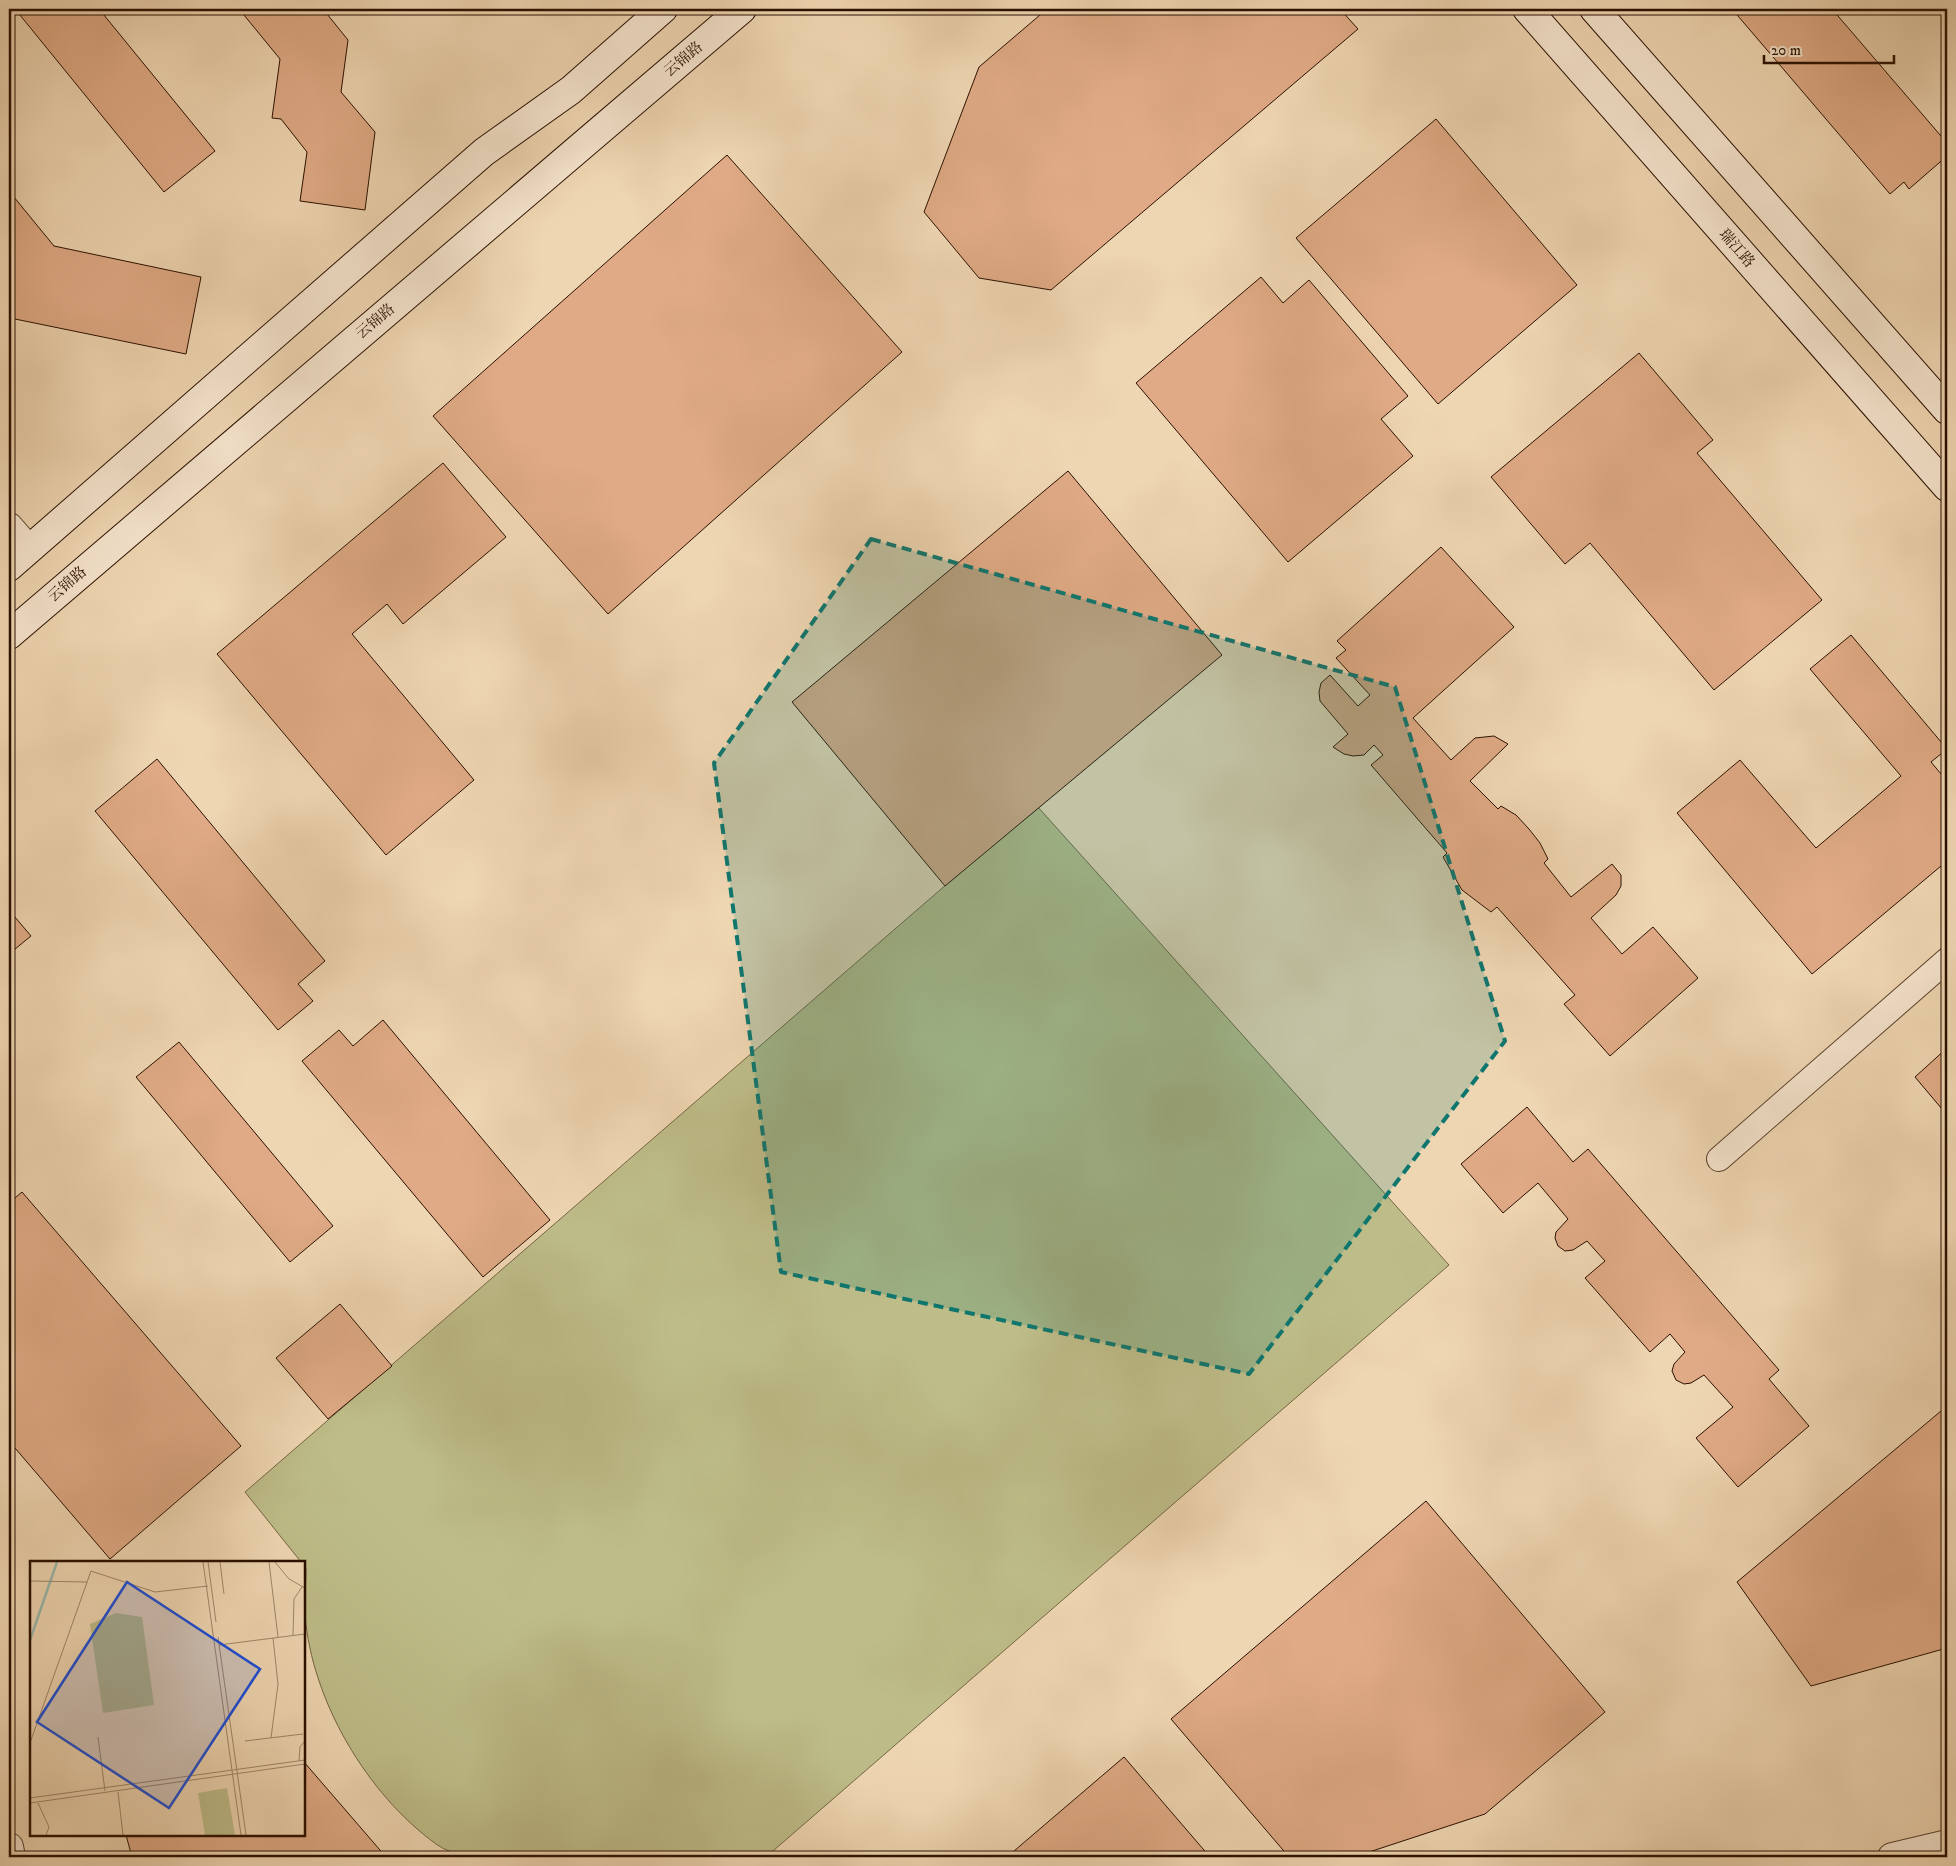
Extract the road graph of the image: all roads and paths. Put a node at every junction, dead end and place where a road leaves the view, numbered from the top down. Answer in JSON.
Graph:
{"nodes":[{"id":1,"x":663,"y":9,"type":"edge"},
{"id":2,"x":742,"y":9,"type":"edge"},
{"id":3,"x":1527,"y":9,"type":"edge"},
{"id":4,"x":1594,"y":9,"type":"edge"},
{"id":5,"x":1947,"y":410,"type":"edge"},
{"id":6,"x":1947,"y":487,"type":"edge"},
{"id":7,"x":9,"y":527,"type":"edge"},
{"id":8,"x":18,"y":558,"type":"edge"},
{"id":9,"x":9,"y":635,"type":"edge"},
{"id":10,"x":1947,"y":960,"type":"edge"},
{"id":11,"x":1719,"y":1159,"type":"dead end"},
{"id":12,"x":1947,"y":1844,"type":"edge"},
{"id":13,"x":9,"y":1847,"type":"edge"},
{"id":14,"x":11,"y":1857,"type":"edge"},
{"id":15,"x":1892,"y":1857,"type":"edge"}],
"edges":[{"from":1,"to":8,"type":"main road"},
{"from":2,"to":9,"type":"main road","name":"云锦路"},
{"from":3,"to":6,"type":"main road","name":"瑞江路"},
{"from":4,"to":5,"type":"main road"},
{"from":7,"to":8,"type":"main road"},
{"from":10,"to":11,"type":"lane"},
{"from":12,"to":15,"type":"main road"},
{"from":13,"to":14,"type":"main road"}]}
